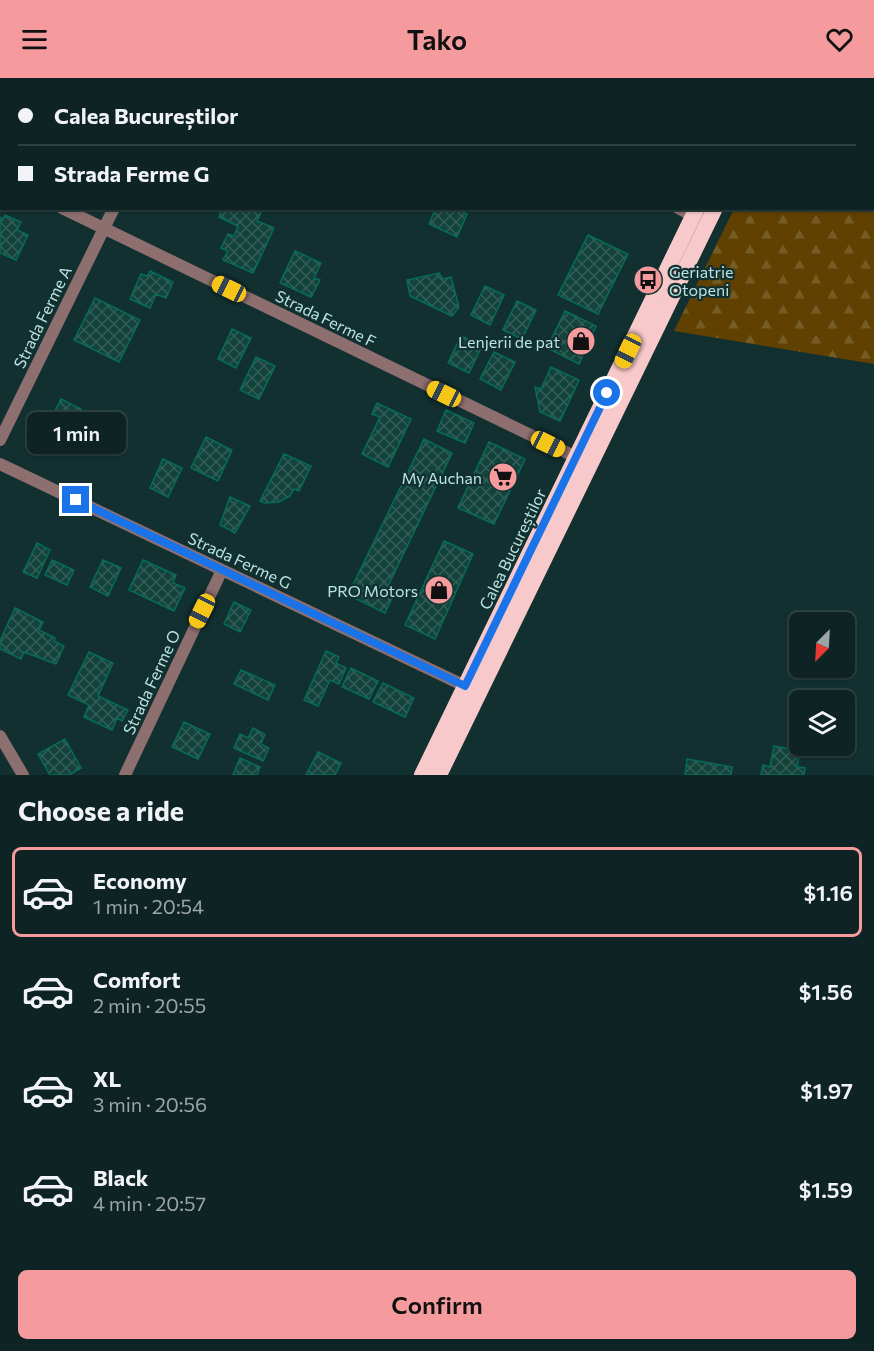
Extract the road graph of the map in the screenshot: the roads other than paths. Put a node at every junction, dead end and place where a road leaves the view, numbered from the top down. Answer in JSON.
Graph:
{"nodes":[{"id":1,"x":66,"y":210,"type":"edge"},
{"id":2,"x":113,"y":210,"type":"edge"},
{"id":3,"x":714,"y":210,"type":"edge"},
{"id":4,"x":689,"y":211,"type":"edge"},
{"id":5,"x":104,"y":229,"type":"junction"},
{"id":6,"x":0,"y":440,"type":"edge"},
{"id":7,"x":576,"y":457,"type":"junction"},
{"id":8,"x":0,"y":464,"type":"edge"},
{"id":9,"x":222,"y":570,"type":"junction"},
{"id":10,"x":465,"y":686,"type":"junction"},
{"id":11,"x":0,"y":736,"type":"edge"},
{"id":12,"x":22,"y":775,"type":"edge"},
{"id":13,"x":124,"y":775,"type":"edge"},
{"id":14,"x":422,"y":775,"type":"edge"},
{"id":15,"x":439,"y":775,"type":"edge"}],
"edges":[{"from":1,"to":5,"type":"street","name":"Strada Ferme F"},
{"from":2,"to":5,"type":"street","name":"Strada Ferme A"},
{"from":3,"to":15,"type":"highway","name":"Calea Bucureștilor"},
{"from":4,"to":7,"type":"highway","name":"Calea Bucureștilor"},
{"from":5,"to":6,"type":"street","name":"Strada Ferme A"},
{"from":5,"to":7,"type":"street","name":"Strada Ferme F"},
{"from":7,"to":10,"type":"highway","name":"Calea Bucureștilor"},
{"from":8,"to":9,"type":"street","name":"Strada Ferme G"},
{"from":9,"to":10,"type":"street","name":"Strada Ferme G"},
{"from":9,"to":13,"type":"street","name":"Strada Ferme O"},
{"from":10,"to":14,"type":"highway","name":"Calea Bucureștilor"},
{"from":11,"to":12,"type":"street"}]}
